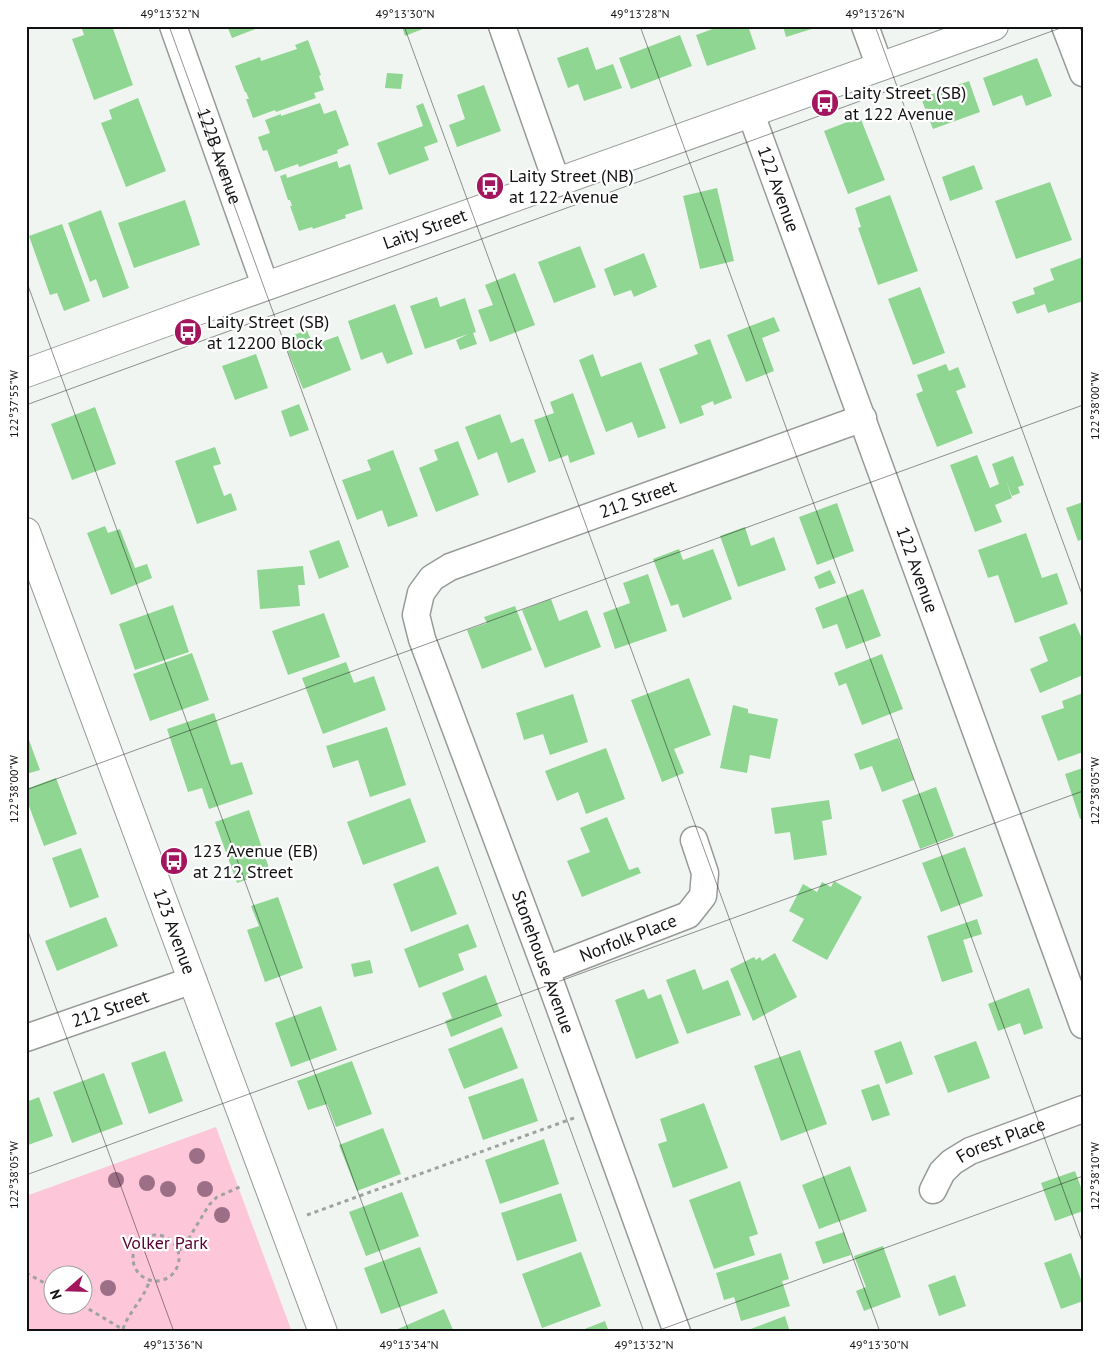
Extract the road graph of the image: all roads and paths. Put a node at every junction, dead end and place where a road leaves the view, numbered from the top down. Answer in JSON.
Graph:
{"nodes":[{"id":1,"x":173,"y":26,"type":"edge"},
{"id":2,"x":502,"y":26,"type":"edge"},
{"id":3,"x":865,"y":26,"type":"edge"},
{"id":4,"x":994,"y":26,"type":"edge"},
{"id":5,"x":1065,"y":26,"type":"edge"},
{"id":6,"x":880,"y":67,"type":"junction"},
{"id":7,"x":1083,"y":73,"type":"edge"},
{"id":8,"x":751,"y":114,"type":"junction"},
{"id":9,"x":557,"y":183,"type":"junction"},
{"id":10,"x":265,"y":285,"type":"junction"},
{"id":11,"x":26,"y":373,"type":"edge"},
{"id":12,"x":863,"y":418,"type":"junction"},
{"id":13,"x":26,"y":532,"type":"edge"},
{"id":14,"x":421,"y":592,"type":"joint"},
{"id":15,"x":694,"y":840,"type":"dead end"},
{"id":16,"x":546,"y":970,"type":"junction"},
{"id":17,"x":193,"y":980,"type":"junction"},
{"id":18,"x":1083,"y":1025,"type":"edge"},
{"id":19,"x":26,"y":1038,"type":"edge"},
{"id":20,"x":1083,"y":1109,"type":"edge"},
{"id":21,"x":597,"y":1110,"type":"junction"},
{"id":22,"x":242,"y":1186,"type":"dead end"},
{"id":23,"x":933,"y":1190,"type":"dead end"},
{"id":24,"x":283,"y":1224,"type":"junction"},
{"id":25,"x":178,"y":1251,"type":"junction"},
{"id":26,"x":26,"y":1273,"type":"edge"},
{"id":27,"x":150,"y":1280,"type":"junction"},
{"id":28,"x":42,"y":1282,"type":"edge"},
{"id":29,"x":92,"y":1311,"type":"edge"},
{"id":30,"x":123,"y":1329,"type":"junction"},
{"id":31,"x":127,"y":1332,"type":"edge"},
{"id":32,"x":323,"y":1332,"type":"edge"},
{"id":33,"x":677,"y":1332,"type":"edge"}],
"edges":[{"from":1,"to":10,"type":"street","name":"122B Avenue"},
{"from":2,"to":9,"type":"street"},
{"from":3,"to":6,"type":"street"},
{"from":4,"to":6,"type":"street","name":"Laity Street"},
{"from":5,"to":7,"type":"street"},
{"from":6,"to":8,"type":"street","name":"Laity Street"},
{"from":8,"to":9,"type":"street","name":"Laity Street"},
{"from":8,"to":12,"type":"street","name":"122 Avenue"},
{"from":9,"to":10,"type":"street","name":"Laity Street"},
{"from":10,"to":11,"type":"street","name":"Laity Street"},
{"from":12,"to":14,"type":"street","name":"212 Street"},
{"from":12,"to":18,"type":"street","name":"122 Avenue"},
{"from":13,"to":17,"type":"street","name":"123 Avenue"},
{"from":14,"to":16,"type":"street","name":"Stonehouse Avenue"},
{"from":15,"to":16,"type":"street","name":"Norfolk Place"},
{"from":16,"to":21,"type":"street","name":"Stonehouse Avenue"},
{"from":17,"to":19,"type":"street","name":"212 Street"},
{"from":17,"to":24,"type":"street","name":"123 Avenue"},
{"from":20,"to":23,"type":"street","name":"Forest Place"},
{"from":21,"to":24,"type":"path"},
{"from":21,"to":33,"type":"street","name":"Stonehouse Avenue"},
{"from":22,"to":25,"type":"path"},
{"from":24,"to":32,"type":"street","name":"123 Avenue"},
{"from":25,"to":27,"type":"path"},
{"from":25,"to":27,"type":"path"},
{"from":26,"to":28,"type":"path"},
{"from":27,"to":30,"type":"path"},
{"from":29,"to":30,"type":"path"},
{"from":30,"to":31,"type":"path"}]}
